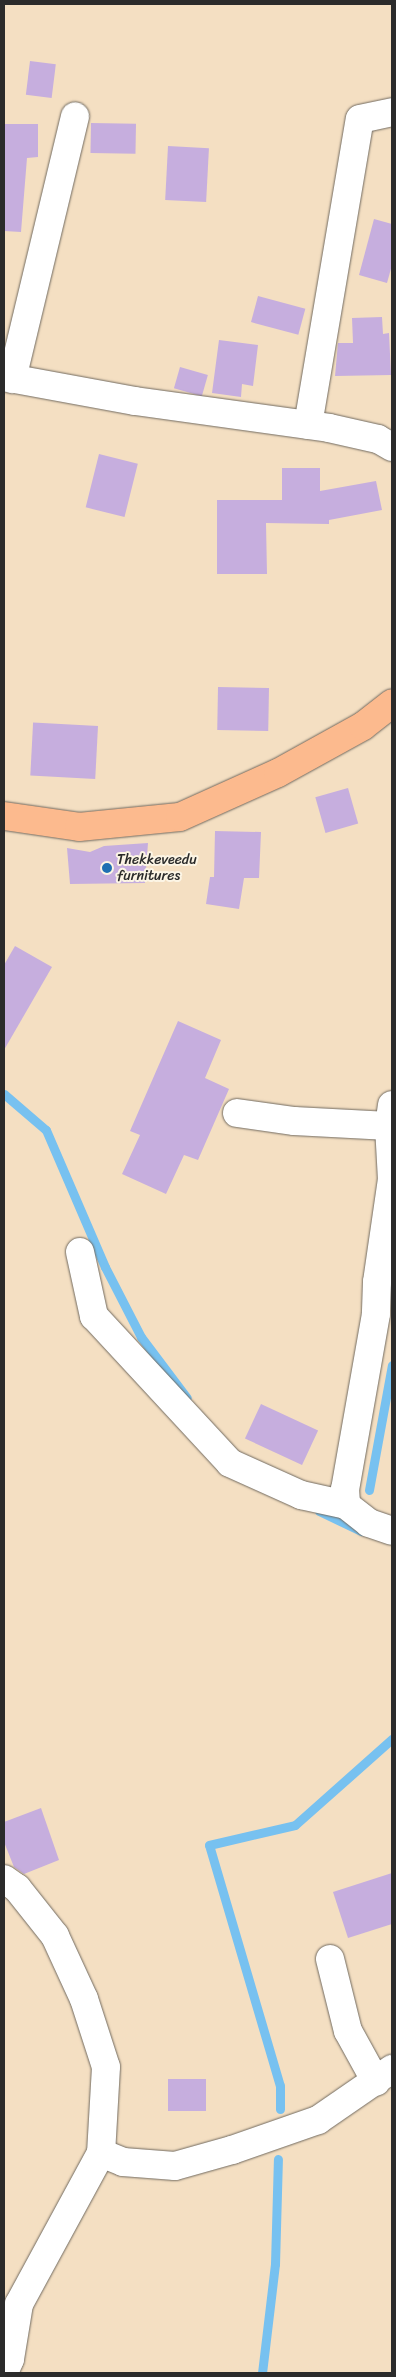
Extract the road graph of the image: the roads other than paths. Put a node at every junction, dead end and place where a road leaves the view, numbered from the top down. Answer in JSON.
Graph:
{"nodes":[{"id":1,"x":392,"y":112,"type":"edge"},
{"id":2,"x":75,"y":116,"type":"dead end"},
{"id":3,"x":8,"y":378,"type":"edge"},
{"id":4,"x":308,"y":425,"type":"junction"},
{"id":5,"x":392,"y":446,"type":"edge"},
{"id":6,"x":392,"y":704,"type":"edge"},
{"id":7,"x":4,"y":816,"type":"edge"},
{"id":8,"x":237,"y":1113,"type":"dead end"},
{"id":9,"x":391,"y":1115,"type":"edge"},
{"id":10,"x":80,"y":1252,"type":"dead end"},
{"id":11,"x":346,"y":1505,"type":"junction"},
{"id":12,"x":392,"y":1531,"type":"edge"},
{"id":13,"x":4,"y":1879,"type":"edge"},
{"id":14,"x":330,"y":1959,"type":"dead end"},
{"id":15,"x":384,"y":2075,"type":"edge"},
{"id":16,"x":100,"y":2153,"type":"junction"},
{"id":17,"x":4,"y":2373,"type":"edge"}],
"edges":[{"from":1,"to":4,"type":"street"},
{"from":2,"to":3,"type":"street"},
{"from":3,"to":4,"type":"street"},
{"from":4,"to":5,"type":"street"},
{"from":6,"to":7,"type":"main road"},
{"from":8,"to":9,"type":"street"},
{"from":9,"to":11,"type":"street"},
{"from":10,"to":11,"type":"street"},
{"from":11,"to":12,"type":"street"},
{"from":13,"to":16,"type":"street"},
{"from":14,"to":15,"type":"street"},
{"from":15,"to":16,"type":"street"},
{"from":16,"to":17,"type":"street"}]}
